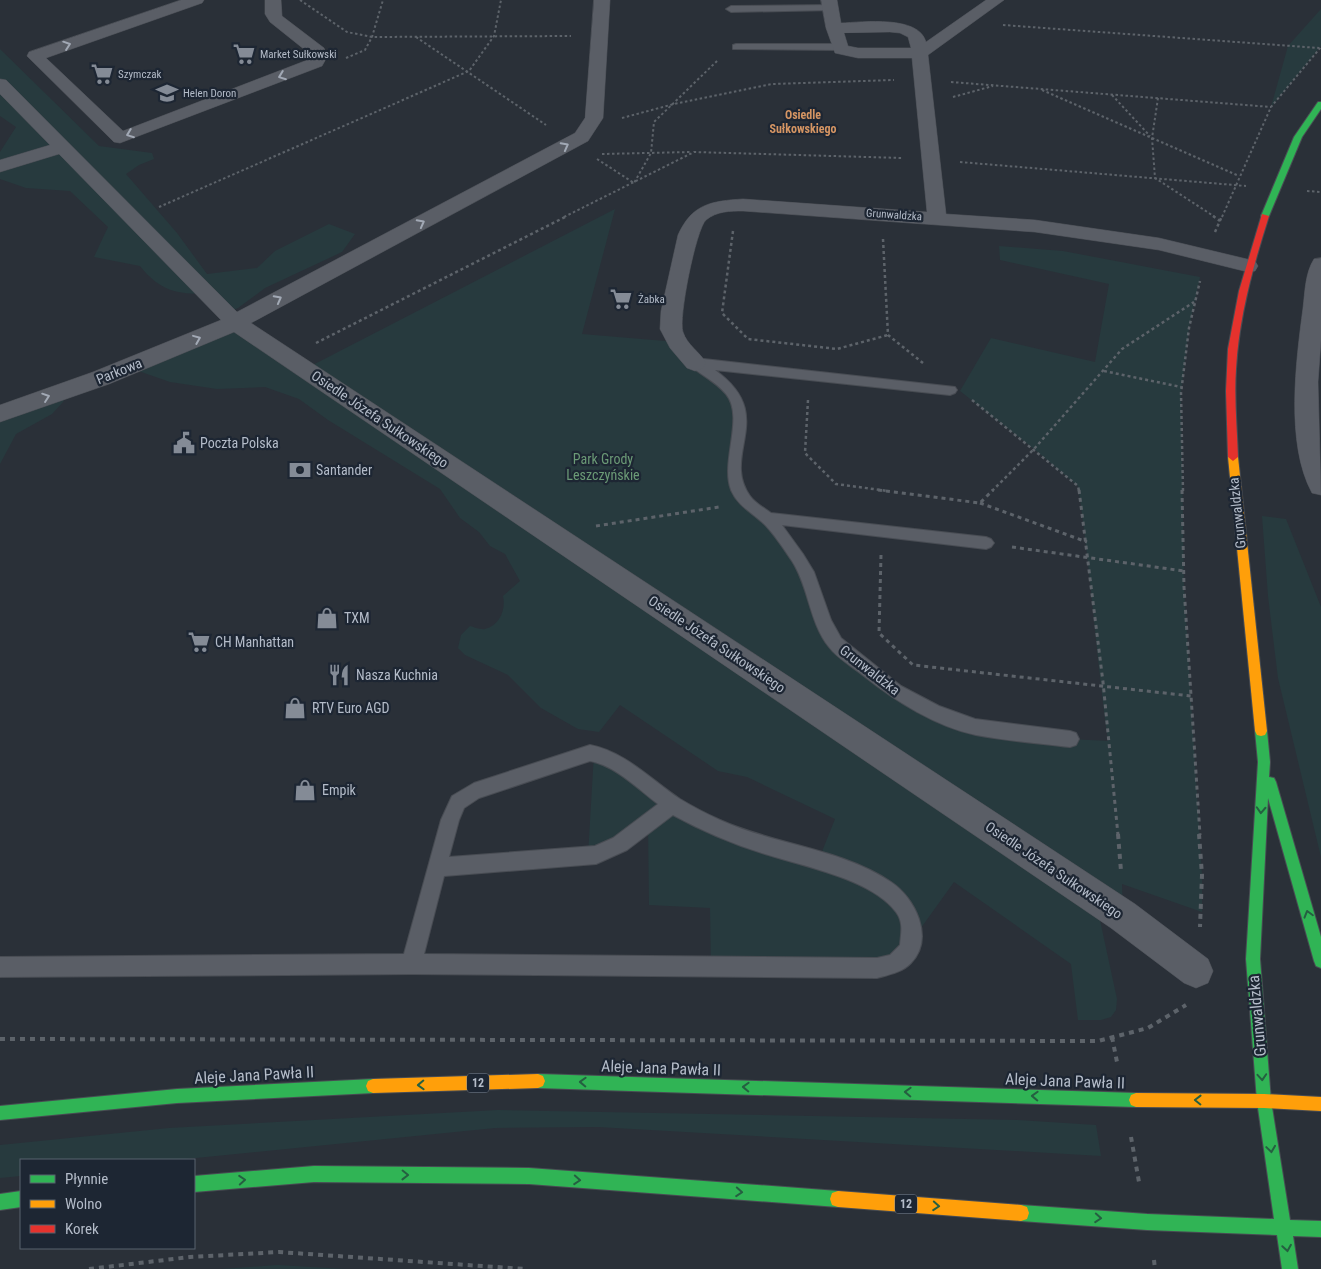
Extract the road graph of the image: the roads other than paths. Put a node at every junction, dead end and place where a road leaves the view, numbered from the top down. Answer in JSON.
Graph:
{"nodes":[{"id":1,"x":196,"y":0,"type":"edge"},
{"id":2,"x":273,"y":0,"type":"edge"},
{"id":3,"x":602,"y":0,"type":"edge"},
{"id":4,"x":996,"y":0,"type":"edge"},
{"id":5,"x":830,"y":4,"type":"edge"},
{"id":6,"x":730,"y":9,"type":"dead end"},
{"id":7,"x":834,"y":28,"type":"junction"},
{"id":8,"x":736,"y":47,"type":"road end"},
{"id":9,"x":838,"y":47,"type":"junction"},
{"id":10,"x":920,"y":52,"type":"junction"},
{"id":11,"x":0,"y":84,"type":"edge"},
{"id":12,"x":1321,"y":104,"type":"edge"},
{"id":13,"x":63,"y":147,"type":"junction"},
{"id":14,"x":0,"y":166,"type":"edge"},
{"id":15,"x":937,"y":218,"type":"junction"},
{"id":16,"x":1321,"y":264,"type":"edge"},
{"id":17,"x":1248,"y":266,"type":"junction"},
{"id":18,"x":235,"y":322,"type":"junction"},
{"id":19,"x":695,"y":363,"type":"junction"},
{"id":20,"x":950,"y":390,"type":"dead end"},
{"id":21,"x":0,"y":414,"type":"edge"},
{"id":22,"x":1321,"y":486,"type":"edge"},
{"id":23,"x":768,"y":518,"type":"junction"},
{"id":24,"x":986,"y":543,"type":"road end"},
{"id":25,"x":1070,"y":739,"type":"dead end"},
{"id":26,"x":1264,"y":762,"type":"junction"},
{"id":27,"x":673,"y":804,"type":"junction"},
{"id":28,"x":437,"y":867,"type":"junction"},
{"id":29,"x":1321,"y":961,"type":"edge"},
{"id":30,"x":411,"y":964,"type":"junction"},
{"id":31,"x":0,"y":967,"type":"edge"},
{"id":32,"x":1196,"y":971,"type":"road end"},
{"id":33,"x":1264,"y":1101,"type":"junction"},
{"id":34,"x":1321,"y":1104,"type":"edge"},
{"id":35,"x":0,"y":1113,"type":"edge"},
{"id":36,"x":195,"y":1184,"type":"edge"},
{"id":37,"x":20,"y":1199,"type":"edge"},
{"id":38,"x":0,"y":1202,"type":"edge"},
{"id":39,"x":1284,"y":1228,"type":"junction"},
{"id":40,"x":1321,"y":1229,"type":"edge"},
{"id":41,"x":1290,"y":1269,"type":"edge"}],
"edges":[{"from":2,"to":1,"type":"street","one_way":true},
{"from":18,"to":3,"type":"street","one_way":true},
{"from":4,"to":10,"type":"street"},
{"from":5,"to":6,"type":"lane"},
{"from":5,"to":7,"type":"street"},
{"from":7,"to":9,"type":"street"},
{"from":7,"to":10,"type":"street"},
{"from":8,"to":9,"type":"lane"},
{"from":9,"to":10,"type":"street"},
{"from":10,"to":15,"type":"street"},
{"from":11,"to":13,"type":"street","name":"Osiedle Józefa Sułkowskiego"},
{"from":12,"to":17,"type":"main road","name":"Grunwaldzka"},
{"from":13,"to":14,"type":"street"},
{"from":13,"to":18,"type":"street","name":"Osiedle Józefa Sułkowskiego"},
{"from":15,"to":17,"type":"street","name":"Grunwaldzka"},
{"from":15,"to":19,"type":"street","name":"Grunwaldzka"},
{"from":16,"to":22,"type":"street"},
{"from":17,"to":26,"type":"main road","name":"Grunwaldzka"},
{"from":21,"to":18,"type":"street","name":"Parkowa","one_way":true},
{"from":18,"to":32,"type":"street","name":"Osiedle Józefa Sułkowskiego"},
{"from":19,"to":20,"type":"lane"},
{"from":19,"to":23,"type":"lane","name":"Grunwaldzka"},
{"from":23,"to":24,"type":"lane","name":"Grunwaldzka"},
{"from":23,"to":25,"type":"lane","name":"Grunwaldzka"},
{"from":29,"to":26,"type":"main road","name":"Grunwaldzka","one_way":true},
{"from":26,"to":33,"type":"main road","name":"Grunwaldzka","one_way":true},
{"from":27,"to":28,"type":"lane"},
{"from":27,"to":28,"type":"lane"},
{"from":27,"to":30,"type":"lane"},
{"from":28,"to":30,"type":"lane"},
{"from":30,"to":31,"type":"lane"},
{"from":33,"to":34,"type":"main road","name":"Aleje Jana Pawła II","number":"12"},
{"from":33,"to":35,"type":"main road","name":"Aleje Jana Pawła II","number":"12","one_way":true},
{"from":33,"to":39,"type":"main road","name":"Grunwaldzka","one_way":true},
{"from":36,"to":39,"type":"main road","number":"12","one_way":true},
{"from":37,"to":38,"type":"main road"},
{"from":39,"to":40,"type":"main road","number":"12"},
{"from":39,"to":41,"type":"main road","name":"Grunwaldzka","one_way":true}]}
